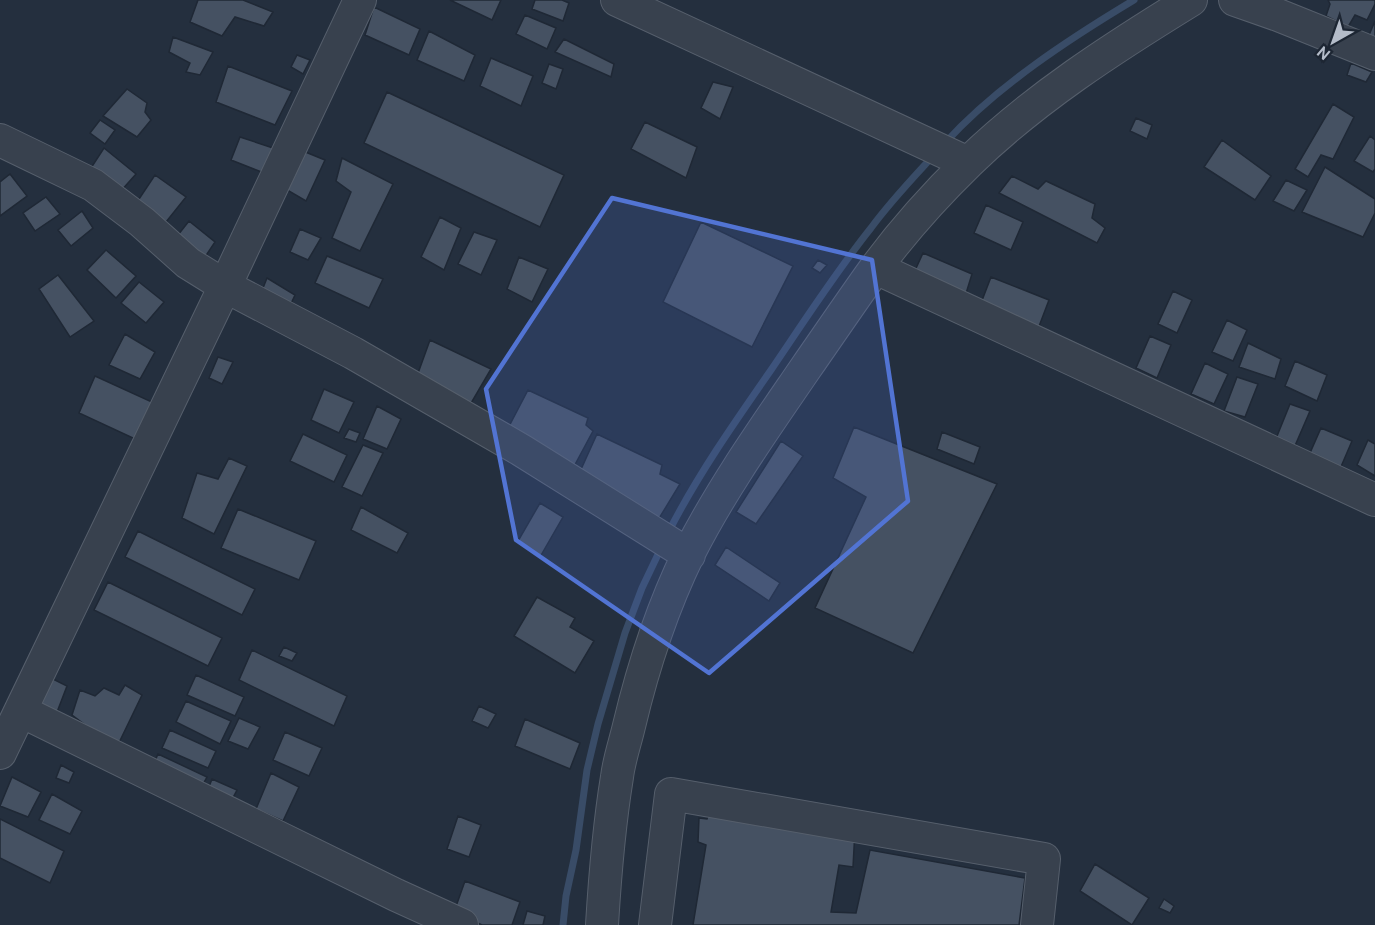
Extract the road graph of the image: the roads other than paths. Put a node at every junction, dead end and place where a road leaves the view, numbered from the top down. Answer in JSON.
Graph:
{"nodes":[{"id":1,"x":360,"y":0,"type":"edge"},
{"id":2,"x":617,"y":0,"type":"edge"},
{"id":3,"x":1191,"y":0,"type":"edge"},
{"id":4,"x":1235,"y":0,"type":"edge"},
{"id":5,"x":1375,"y":54,"type":"edge"},
{"id":6,"x":0,"y":140,"type":"edge"},
{"id":7,"x":949,"y":154,"type":"junction"},
{"id":8,"x":876,"y":268,"type":"junction"},
{"id":9,"x":225,"y":286,"type":"junction"},
{"id":10,"x":1375,"y":500,"type":"edge"},
{"id":11,"x":673,"y":545,"type":"junction"},
{"id":12,"x":21,"y":711,"type":"junction"},
{"id":13,"x":0,"y":753,"type":"edge"},
{"id":14,"x":1040,"y":923,"type":"edge"},
{"id":15,"x":462,"y":925,"type":"edge"},
{"id":16,"x":602,"y":925,"type":"edge"},
{"id":17,"x":655,"y":925,"type":"edge"}],
"edges":[{"from":1,"to":9,"type":"street"},
{"from":2,"to":7,"type":"street"},
{"from":3,"to":7,"type":"street"},
{"from":4,"to":5,"type":"street"},
{"from":6,"to":9,"type":"street"},
{"from":7,"to":8,"type":"street"},
{"from":8,"to":10,"type":"street"},
{"from":8,"to":11,"type":"street"},
{"from":9,"to":11,"type":"street"},
{"from":9,"to":12,"type":"street"},
{"from":11,"to":16,"type":"street"},
{"from":12,"to":13,"type":"street"},
{"from":12,"to":15,"type":"street"},
{"from":14,"to":17,"type":"street"}]}
